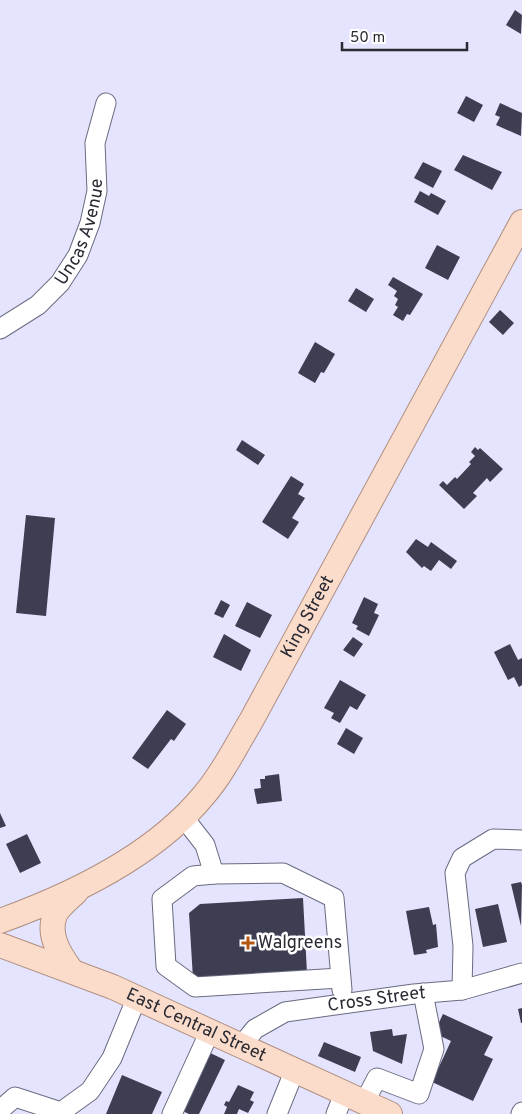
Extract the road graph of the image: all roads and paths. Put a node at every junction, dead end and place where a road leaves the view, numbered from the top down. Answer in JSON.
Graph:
{"nodes":[{"id":1,"x":106,"y":103,"type":"dead end"},
{"id":2,"x":522,"y":222,"type":"edge"},
{"id":3,"x":0,"y":329,"type":"edge"},
{"id":4,"x":184,"y":818,"type":"junction"},
{"id":5,"x":522,"y":840,"type":"edge"},
{"id":6,"x":214,"y":874,"type":"junction"},
{"id":7,"x":78,"y":889,"type":"junction"},
{"id":8,"x":0,"y":921,"type":"edge"},
{"id":9,"x":0,"y":945,"type":"edge"},
{"id":10,"x":71,"y":970,"type":"junction"},
{"id":11,"x":522,"y":973,"type":"edge"},
{"id":12,"x":340,"y":978,"type":"junction"},
{"id":13,"x":462,"y":990,"type":"junction"},
{"id":14,"x":423,"y":993,"type":"junction"},
{"id":15,"x":137,"y":997,"type":"junction"},
{"id":16,"x":343,"y":1004,"type":"junction"},
{"id":17,"x":210,"y":1031,"type":"junction"},
{"id":18,"x":241,"y":1046,"type":"junction"},
{"id":19,"x":294,"y":1072,"type":"junction"},
{"id":20,"x":367,"y":1108,"type":"edge"},
{"id":21,"x":0,"y":1110,"type":"edge"},
{"id":22,"x":172,"y":1114,"type":"edge"},
{"id":23,"x":277,"y":1114,"type":"edge"}],
"edges":[{"from":1,"to":3,"type":"street","name":"Uncas Avenue"},
{"from":2,"to":4,"type":"main road","name":"King Street"},
{"from":4,"to":6,"type":"street"},
{"from":4,"to":7,"type":"main road","name":"King Street"},
{"from":5,"to":13,"type":"street"},
{"from":6,"to":12,"type":"street"},
{"from":6,"to":12,"type":"street"},
{"from":7,"to":8,"type":"main road","name":"King Street"},
{"from":7,"to":10,"type":"main road"},
{"from":9,"to":10,"type":"main road","name":"East Central Street"},
{"from":10,"to":15,"type":"main road","name":"East Central Street"},
{"from":11,"to":13,"type":"street","name":"Cross Street"},
{"from":12,"to":16,"type":"street"},
{"from":13,"to":14,"type":"street","name":"Cross Street"},
{"from":14,"to":16,"type":"street","name":"Cross Street"},
{"from":14,"to":20,"type":"street"},
{"from":15,"to":17,"type":"main road","name":"East Central Street"},
{"from":15,"to":21,"type":"street"},
{"from":16,"to":18,"type":"street","name":"Cross Street"},
{"from":17,"to":18,"type":"main road","name":"East Central Street"},
{"from":17,"to":22,"type":"street"},
{"from":18,"to":19,"type":"main road","name":"East Central Street"},
{"from":19,"to":20,"type":"main road","name":"East Central Street"},
{"from":19,"to":23,"type":"street"}]}
